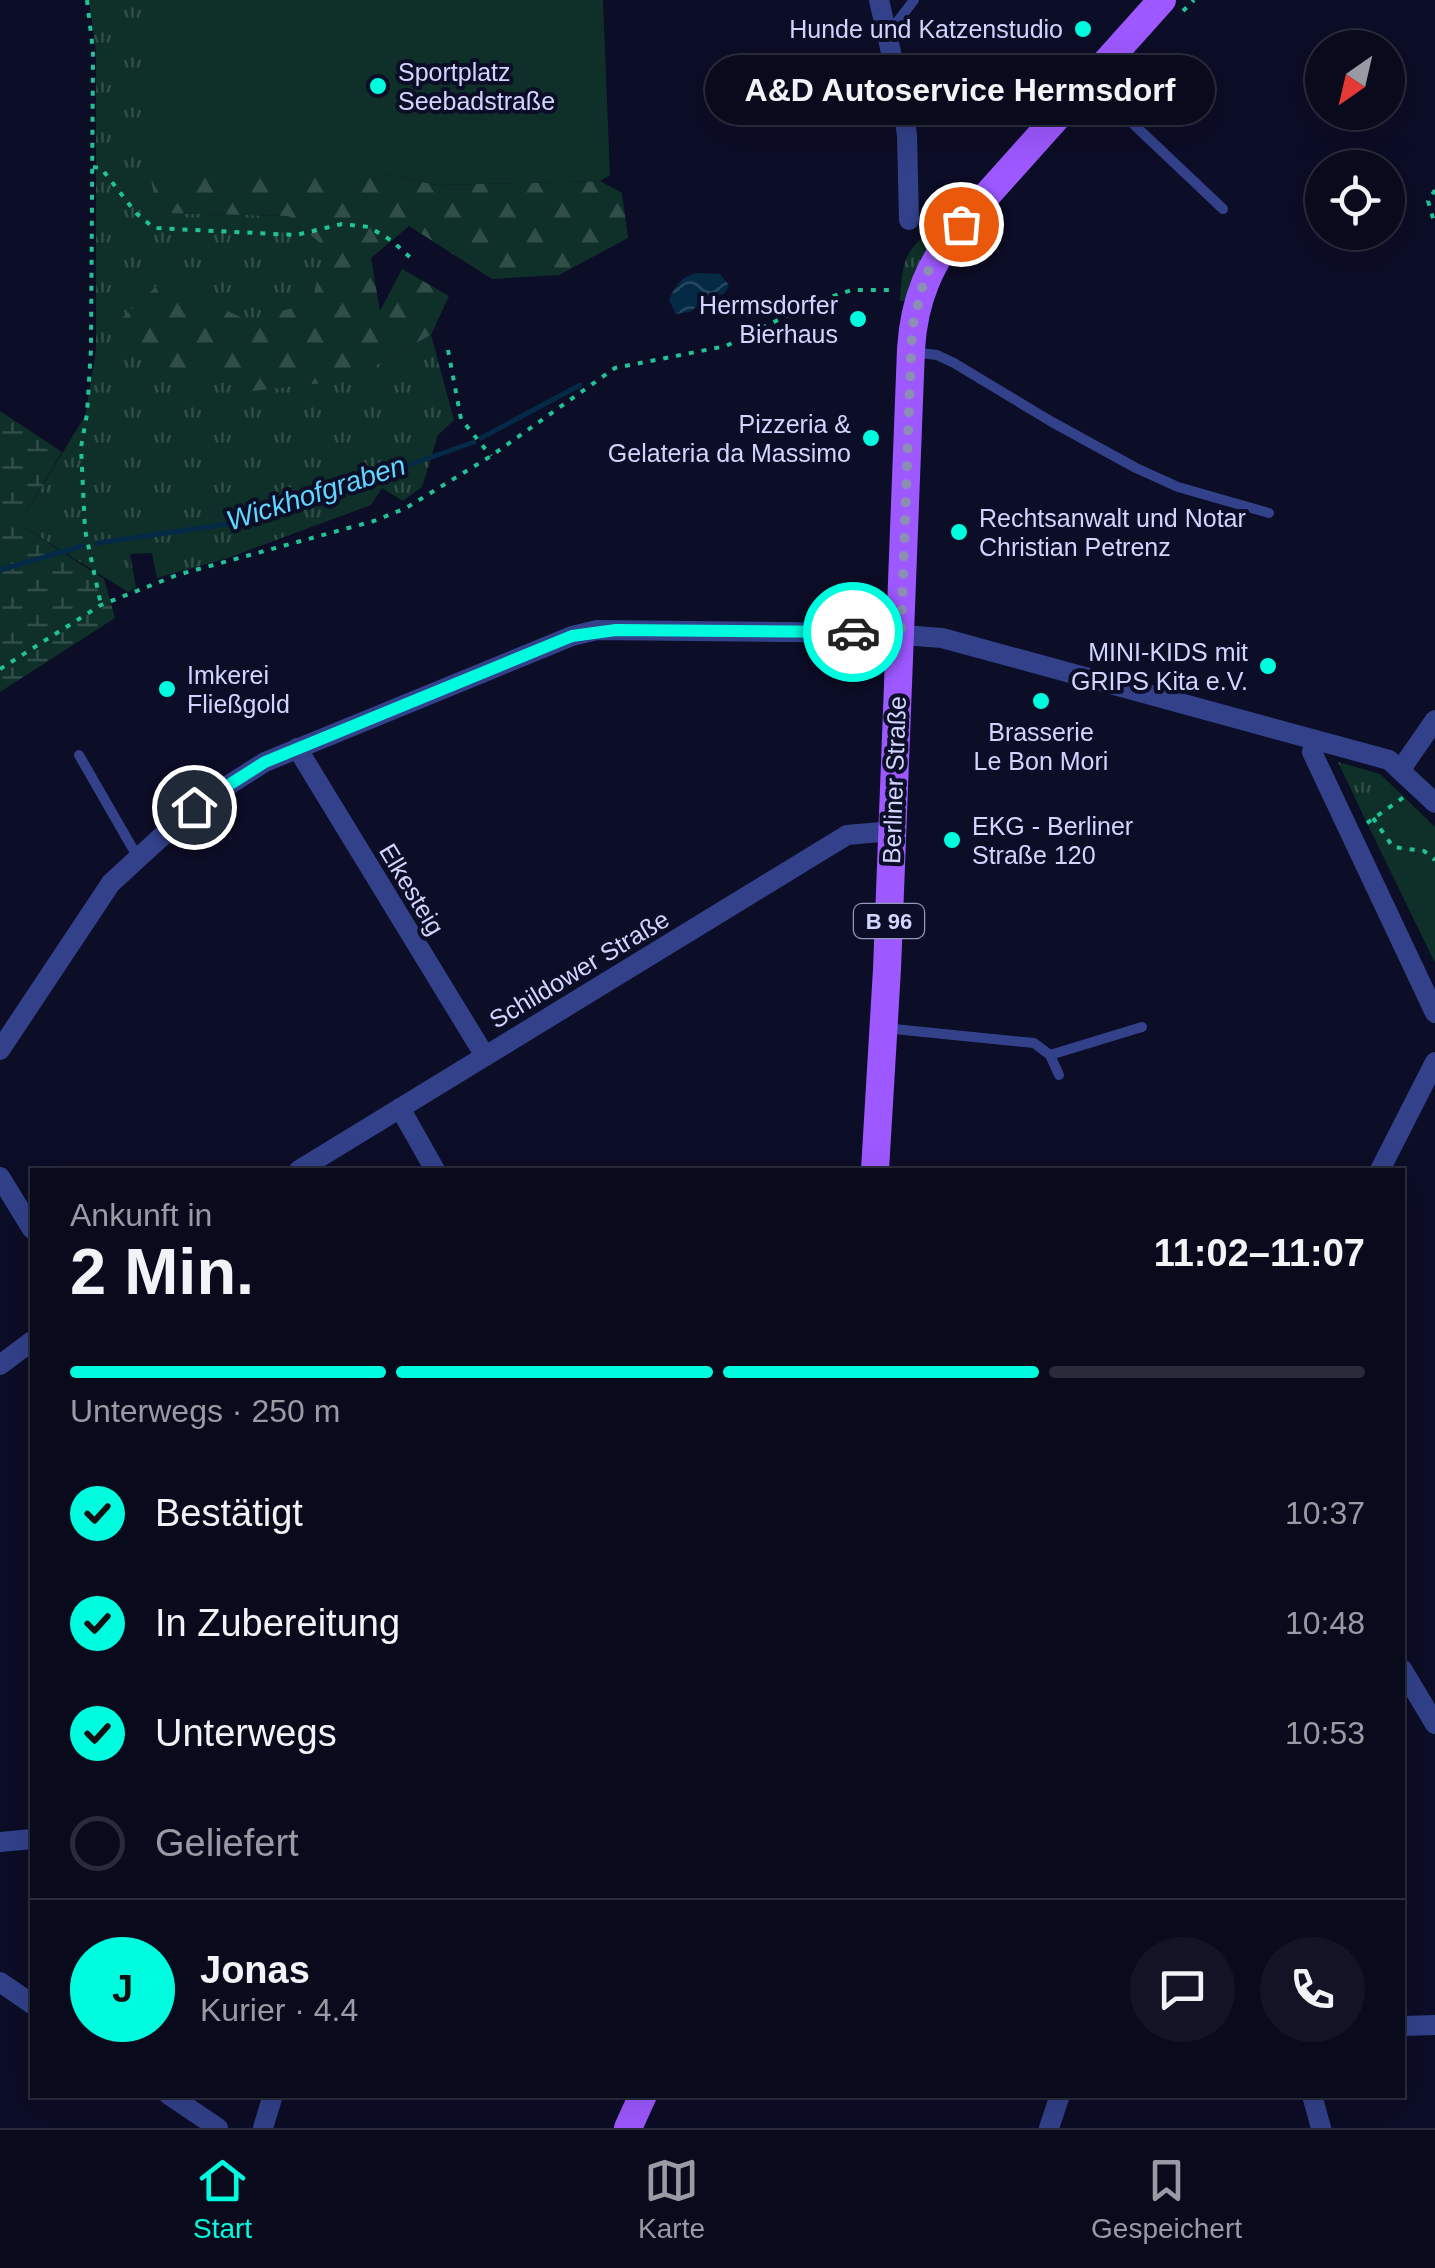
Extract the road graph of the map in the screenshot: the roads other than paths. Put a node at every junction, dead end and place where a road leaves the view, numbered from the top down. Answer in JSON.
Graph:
{"nodes":[{"id":1,"x":879,"y":0,"type":"edge"},
{"id":2,"x":914,"y":0,"type":"edge"},
{"id":3,"x":1172,"y":6,"type":"edge"},
{"id":4,"x":888,"y":34,"type":"junction"},
{"id":5,"x":894,"y":64,"type":"junction"},
{"id":6,"x":1090,"y":83,"type":"junction"},
{"id":7,"x":771,"y":100,"type":"dead end"},
{"id":8,"x":1223,"y":209,"type":"dead end"},
{"id":9,"x":909,"y":220,"type":"dead end"},
{"id":10,"x":911,"y":352,"type":"junction"},
{"id":11,"x":1269,"y":513,"type":"dead end"},
{"id":12,"x":901,"y":634,"type":"junction"},
{"id":13,"x":1435,"y":720,"type":"edge"},
{"id":14,"x":1315,"y":740,"type":"junction"},
{"id":15,"x":297,"y":748,"type":"junction"},
{"id":16,"x":79,"y":754,"type":"dead end"},
{"id":17,"x":1401,"y":770,"type":"junction"},
{"id":18,"x":1435,"y":803,"type":"edge"},
{"id":19,"x":892,"y":831,"type":"junction"},
{"id":20,"x":136,"y":856,"type":"junction"},
{"id":21,"x":1435,"y":1013,"type":"edge"},
{"id":22,"x":883,"y":1028,"type":"junction"},
{"id":23,"x":1142,"y":1028,"type":"dead end"},
{"id":24,"x":0,"y":1050,"type":"edge"},
{"id":25,"x":485,"y":1056,"type":"junction"},
{"id":26,"x":1050,"y":1056,"type":"junction"},
{"id":27,"x":1435,"y":1062,"type":"edge"},
{"id":28,"x":1059,"y":1075,"type":"dead end"},
{"id":29,"x":400,"y":1108,"type":"junction"},
{"id":30,"x":302,"y":1168,"type":"edge"},
{"id":31,"x":434,"y":1168,"type":"edge"},
{"id":32,"x":875,"y":1168,"type":"edge"},
{"id":33,"x":1381,"y":1168,"type":"edge"},
{"id":34,"x":0,"y":1177,"type":"edge"},
{"id":35,"x":30,"y":1226,"type":"edge"},
{"id":36,"x":30,"y":1342,"type":"edge"},
{"id":37,"x":0,"y":1365,"type":"edge"},
{"id":38,"x":1405,"y":1674,"type":"edge"},
{"id":39,"x":1435,"y":1724,"type":"edge"},
{"id":40,"x":30,"y":1839,"type":"edge"},
{"id":41,"x":0,"y":1842,"type":"edge"},
{"id":42,"x":0,"y":1982,"type":"edge"},
{"id":43,"x":30,"y":2003,"type":"edge"},
{"id":44,"x":1435,"y":2025,"type":"edge"},
{"id":45,"x":1405,"y":2026,"type":"edge"},
{"id":46,"x":173,"y":2098,"type":"edge"},
{"id":47,"x":272,"y":2098,"type":"edge"},
{"id":48,"x":642,"y":2098,"type":"edge"},
{"id":49,"x":1059,"y":2098,"type":"edge"},
{"id":50,"x":1313,"y":2098,"type":"edge"},
{"id":51,"x":218,"y":2128,"type":"edge"},
{"id":52,"x":262,"y":2128,"type":"edge"},
{"id":53,"x":628,"y":2128,"type":"edge"},
{"id":54,"x":1049,"y":2128,"type":"edge"},
{"id":55,"x":1321,"y":2128,"type":"edge"}],
"edges":[{"from":1,"to":4,"type":"street"},
{"from":2,"to":4,"type":"lane"},
{"from":3,"to":6,"type":"main road","name":"Berliner Straße","number":"B 96"},
{"from":4,"to":5,"type":"street"},
{"from":5,"to":7,"type":"lane"},
{"from":5,"to":9,"type":"street"},
{"from":6,"to":8,"type":"lane"},
{"from":6,"to":10,"type":"main road","name":"Berliner Straße","number":"B 96"},
{"from":10,"to":11,"type":"lane"},
{"from":10,"to":12,"type":"main road","name":"Berliner Straße","number":"B 96"},
{"from":12,"to":14,"type":"street"},
{"from":12,"to":15,"type":"street"},
{"from":12,"to":19,"type":"main road","name":"Berliner Straße","number":"B 96"},
{"from":13,"to":17,"type":"street"},
{"from":14,"to":17,"type":"street"},
{"from":14,"to":21,"type":"street"},
{"from":15,"to":20,"type":"street"},
{"from":15,"to":25,"type":"street","name":"Elkesteig"},
{"from":16,"to":20,"type":"lane"},
{"from":17,"to":18,"type":"street"},
{"from":19,"to":22,"type":"main road","name":"Berliner Straße","number":"B 96"},
{"from":19,"to":25,"type":"street","name":"Schildower Straße"},
{"from":20,"to":24,"type":"street"},
{"from":22,"to":26,"type":"lane"},
{"from":22,"to":32,"type":"main road","name":"Berliner Straße","number":"B 96"},
{"from":23,"to":26,"type":"lane"},
{"from":25,"to":29,"type":"street","name":"Schildower Straße"},
{"from":26,"to":28,"type":"lane"},
{"from":27,"to":33,"type":"street"},
{"from":29,"to":30,"type":"street","name":"Schildower Straße"},
{"from":29,"to":31,"type":"street"},
{"from":34,"to":35,"type":"street"},
{"from":36,"to":37,"type":"street"},
{"from":38,"to":39,"type":"street"},
{"from":40,"to":41,"type":"street"},
{"from":42,"to":43,"type":"street"},
{"from":44,"to":45,"type":"street"},
{"from":46,"to":51,"type":"street"},
{"from":47,"to":52,"type":"street"},
{"from":48,"to":53,"type":"main road"},
{"from":49,"to":54,"type":"street"},
{"from":50,"to":55,"type":"street"}]}
